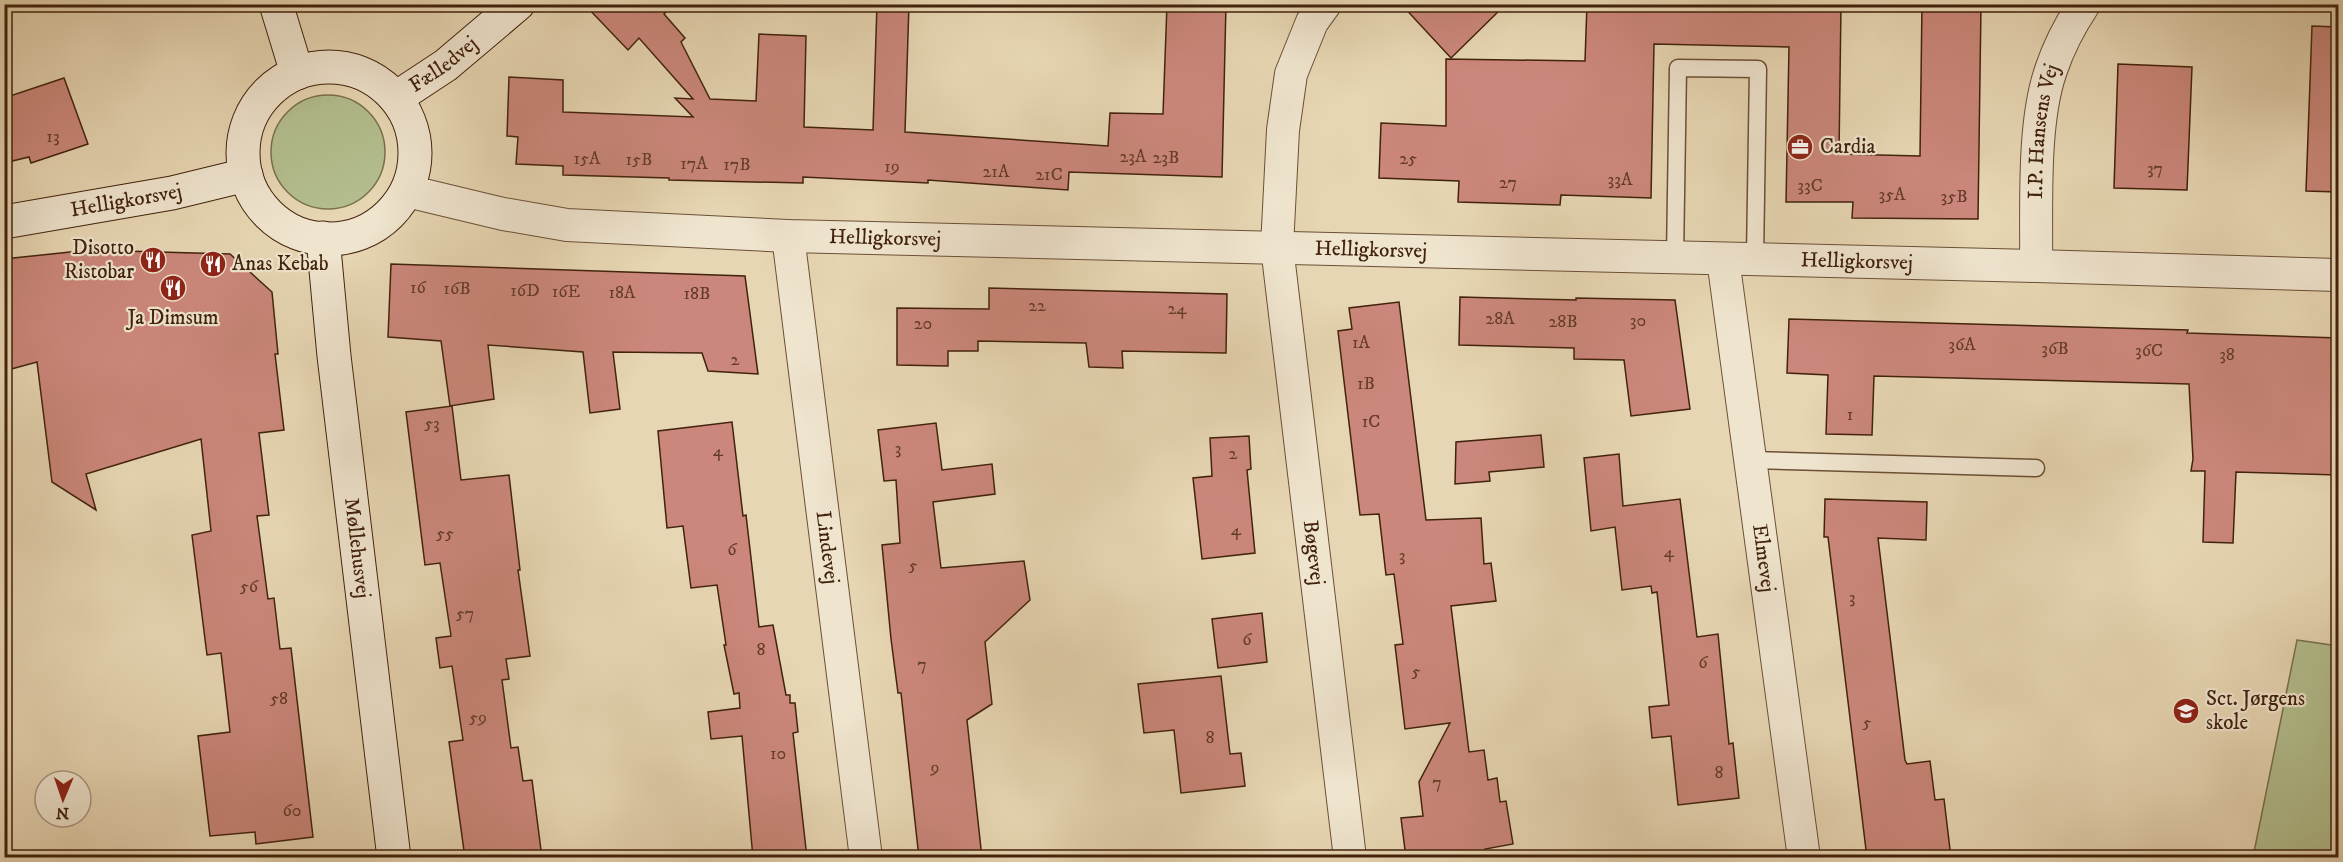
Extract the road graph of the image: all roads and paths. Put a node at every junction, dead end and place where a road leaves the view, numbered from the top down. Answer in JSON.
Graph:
{"nodes":[{"id":1,"x":276,"y":4,"type":"edge"},
{"id":2,"x":518,"y":4,"type":"edge"},
{"id":3,"x":1325,"y":4,"type":"edge"},
{"id":4,"x":2084,"y":4,"type":"edge"},
{"id":5,"x":297,"y":73,"type":"junction"},
{"id":6,"x":396,"y":98,"type":"junction"},
{"id":7,"x":246,"y":175,"type":"junction"},
{"id":8,"x":407,"y":191,"type":"junction"},
{"id":9,"x":4,"y":222,"type":"edge"},
{"id":10,"x":788,"y":236,"type":"junction"},
{"id":11,"x":323,"y":238,"type":"junction"},
{"id":12,"x":1277,"y":247,"type":"junction"},
{"id":13,"x":1675,"y":258,"type":"junction"},
{"id":14,"x":1723,"y":259,"type":"junction"},
{"id":15,"x":1755,"y":259,"type":"junction"},
{"id":16,"x":2036,"y":266,"type":"junction"},
{"id":17,"x":2338,"y":275,"type":"edge"},
{"id":18,"x":1750,"y":460,"type":"junction"},
{"id":19,"x":2036,"y":468,"type":"dead end"},
{"id":20,"x":394,"y":858,"type":"edge"},
{"id":21,"x":866,"y":858,"type":"edge"},
{"id":22,"x":1350,"y":858,"type":"edge"},
{"id":23,"x":1804,"y":858,"type":"edge"}],
"edges":[{"from":1,"to":5,"type":"street"},
{"from":2,"to":6,"type":"street","name":"Fælledvej"},
{"from":3,"to":12,"type":"street","name":"Bøgevej"},
{"from":4,"to":16,"type":"street","name":"I.P. Hansens Vej"},
{"from":5,"to":6,"type":"street"},
{"from":5,"to":7,"type":"street"},
{"from":6,"to":8,"type":"street"},
{"from":7,"to":9,"type":"street","name":"Helligkorsvej"},
{"from":7,"to":11,"type":"street"},
{"from":8,"to":10,"type":"street","name":"Helligkorsvej"},
{"from":8,"to":11,"type":"street"},
{"from":10,"to":12,"type":"street","name":"Helligkorsvej"},
{"from":10,"to":21,"type":"street","name":"Lindevej"},
{"from":11,"to":20,"type":"street","name":"Møllehusvej"},
{"from":12,"to":13,"type":"street","name":"Helligkorsvej"},
{"from":12,"to":22,"type":"street","name":"Bøgevej"},
{"from":13,"to":14,"type":"street","name":"Helligkorsvej"},
{"from":13,"to":15,"type":"lane"},
{"from":14,"to":15,"type":"street","name":"Helligkorsvej"},
{"from":14,"to":18,"type":"street","name":"Elmevej"},
{"from":15,"to":16,"type":"street","name":"Helligkorsvej"},
{"from":16,"to":17,"type":"street","name":"Helligkorsvej"},
{"from":18,"to":19,"type":"lane"},
{"from":18,"to":23,"type":"street","name":"Elmevej"}]}
